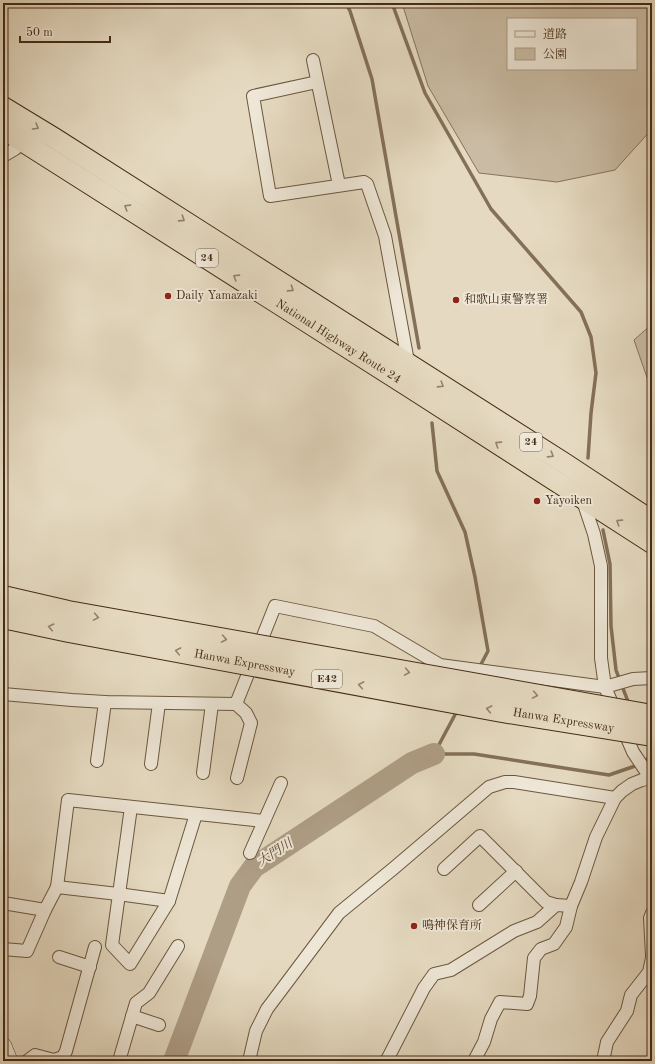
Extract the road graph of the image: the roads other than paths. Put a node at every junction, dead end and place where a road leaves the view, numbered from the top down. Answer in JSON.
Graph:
{"nodes":[{"id":1,"x":313,"y":60,"type":"dead end"},
{"id":2,"x":317,"y":82,"type":"junction"},
{"id":3,"x":3,"y":107,"type":"edge"},
{"id":4,"x":3,"y":129,"type":"edge"},
{"id":5,"x":24,"y":141,"type":"junction"},
{"id":6,"x":3,"y":156,"type":"edge"},
{"id":7,"x":339,"y":185,"type":"junction"},
{"id":8,"x":408,"y":364,"type":"junction"},
{"id":9,"x":411,"y":388,"type":"junction"},
{"id":10,"x":576,"y":471,"type":"junction"},
{"id":11,"x":582,"y":498,"type":"junction"},
{"id":12,"x":652,"y":521,"type":"edge"},
{"id":13,"x":652,"y":543,"type":"edge"},
{"id":14,"x":3,"y":597,"type":"edge"},
{"id":15,"x":3,"y":616,"type":"edge"},
{"id":16,"x":652,"y":678,"type":"edge"},
{"id":17,"x":609,"y":686,"type":"junction"},
{"id":18,"x":3,"y":694,"type":"edge"},
{"id":19,"x":105,"y":702,"type":"junction"},
{"id":20,"x":159,"y":703,"type":"junction"},
{"id":21,"x":212,"y":704,"type":"junction"},
{"id":22,"x":236,"y":704,"type":"junction"},
{"id":23,"x":652,"y":716,"type":"edge"},
{"id":24,"x":652,"y":735,"type":"edge"},
{"id":25,"x":97,"y":762,"type":"dead end"},
{"id":26,"x":151,"y":764,"type":"dead end"},
{"id":27,"x":203,"y":773,"type":"dead end"},
{"id":28,"x":650,"y":775,"type":"edge"},
{"id":29,"x":237,"y":778,"type":"dead end"},
{"id":30,"x":281,"y":783,"type":"dead end"},
{"id":31,"x":615,"y":798,"type":"junction"},
{"id":32,"x":130,"y":807,"type":"junction"},
{"id":33,"x":196,"y":814,"type":"junction"},
{"id":34,"x":264,"y":822,"type":"junction"},
{"id":35,"x":250,"y":854,"type":"dead end"},
{"id":36,"x":444,"y":869,"type":"dead end"},
{"id":37,"x":516,"y":871,"type":"junction"},
{"id":38,"x":57,"y":887,"type":"junction"},
{"id":39,"x":118,"y":894,"type":"junction"},
{"id":40,"x":169,"y":901,"type":"junction"},
{"id":41,"x":3,"y":904,"type":"edge"},
{"id":42,"x":479,"y":905,"type":"dead end"},
{"id":43,"x":556,"y":905,"type":"junction"},
{"id":44,"x":571,"y":906,"type":"junction"},
{"id":45,"x":45,"y":910,"type":"junction"},
{"id":46,"x":652,"y":912,"type":"edge"},
{"id":47,"x":178,"y":946,"type":"dead end"},
{"id":48,"x":95,"y":947,"type":"dead end"},
{"id":49,"x":3,"y":949,"type":"edge"},
{"id":50,"x":652,"y":955,"type":"edge"},
{"id":51,"x":59,"y":957,"type":"dead end"},
{"id":52,"x":652,"y":958,"type":"edge"},
{"id":53,"x":90,"y":967,"type":"junction"},
{"id":54,"x":132,"y":1016,"type":"junction"},
{"id":55,"x":159,"y":1025,"type":"dead end"},
{"id":56,"x":3,"y":1046,"type":"edge"},
{"id":57,"x":9,"y":1061,"type":"edge"},
{"id":58,"x":27,"y":1061,"type":"edge"},
{"id":59,"x":119,"y":1061,"type":"edge"},
{"id":60,"x":249,"y":1061,"type":"edge"},
{"id":61,"x":386,"y":1061,"type":"edge"},
{"id":62,"x":474,"y":1061,"type":"edge"},
{"id":63,"x":603,"y":1061,"type":"edge"}],
"edges":[{"from":1,"to":2,"type":"street"},
{"from":2,"to":7,"type":"street"},
{"from":2,"to":7,"type":"street"},
{"from":3,"to":8,"type":"highway","name":"National Highway Route 24","number":"24","one_way":true},
{"from":4,"to":5,"type":"highway","name":"National Highway Route 24","number":"24"},
{"from":5,"to":6,"type":"street"},
{"from":9,"to":5,"type":"highway","name":"National Highway Route 24","number":"24","one_way":true},
{"from":7,"to":8,"type":"street"},
{"from":8,"to":9,"type":"street"},
{"from":8,"to":10,"type":"highway","name":"National Highway Route 24","number":"24","one_way":true},
{"from":11,"to":9,"type":"highway","name":"National Highway Route 24","number":"24","one_way":true},
{"from":10,"to":11,"type":"street"},
{"from":10,"to":12,"type":"highway","name":"National Highway Route 24","number":"24"},
{"from":13,"to":11,"type":"highway","name":"National Highway Route 24","number":"24","one_way":true},
{"from":11,"to":17,"type":"street"},
{"from":14,"to":23,"type":"highway","name":"Hanwa Expressway","number":"E42","one_way":true,"bridge":true},
{"from":24,"to":15,"type":"highway","name":"Hanwa Expressway","number":"E42","one_way":true,"bridge":true},
{"from":16,"to":17,"type":"street"},
{"from":17,"to":22,"type":"street"},
{"from":17,"to":28,"type":"street"},
{"from":18,"to":19,"type":"street"},
{"from":19,"to":20,"type":"street"},
{"from":19,"to":25,"type":"street"},
{"from":20,"to":21,"type":"street"},
{"from":20,"to":26,"type":"street"},
{"from":21,"to":22,"type":"street"},
{"from":21,"to":27,"type":"street"},
{"from":22,"to":29,"type":"street"},
{"from":28,"to":31,"type":"street"},
{"from":30,"to":34,"type":"street"},
{"from":31,"to":44,"type":"street"},
{"from":31,"to":60,"type":"street"},
{"from":32,"to":33,"type":"street"},
{"from":32,"to":38,"type":"street"},
{"from":32,"to":39,"type":"street"},
{"from":33,"to":34,"type":"street"},
{"from":33,"to":40,"type":"street"},
{"from":34,"to":35,"type":"street"},
{"from":36,"to":37,"type":"street"},
{"from":37,"to":42,"type":"street"},
{"from":37,"to":43,"type":"street"},
{"from":38,"to":39,"type":"street"},
{"from":38,"to":45,"type":"street"},
{"from":39,"to":40,"type":"street"},
{"from":39,"to":40,"type":"street"},
{"from":41,"to":45,"type":"street"},
{"from":43,"to":44,"type":"street"},
{"from":43,"to":61,"type":"street"},
{"from":44,"to":62,"type":"street"},
{"from":45,"to":49,"type":"street"},
{"from":46,"to":50,"type":"street"},
{"from":47,"to":54,"type":"street"},
{"from":48,"to":53,"type":"street"},
{"from":51,"to":53,"type":"street"},
{"from":52,"to":63,"type":"street"},
{"from":53,"to":58,"type":"street"},
{"from":54,"to":55,"type":"street"},
{"from":54,"to":59,"type":"street"},
{"from":56,"to":57,"type":"main road"}]}
